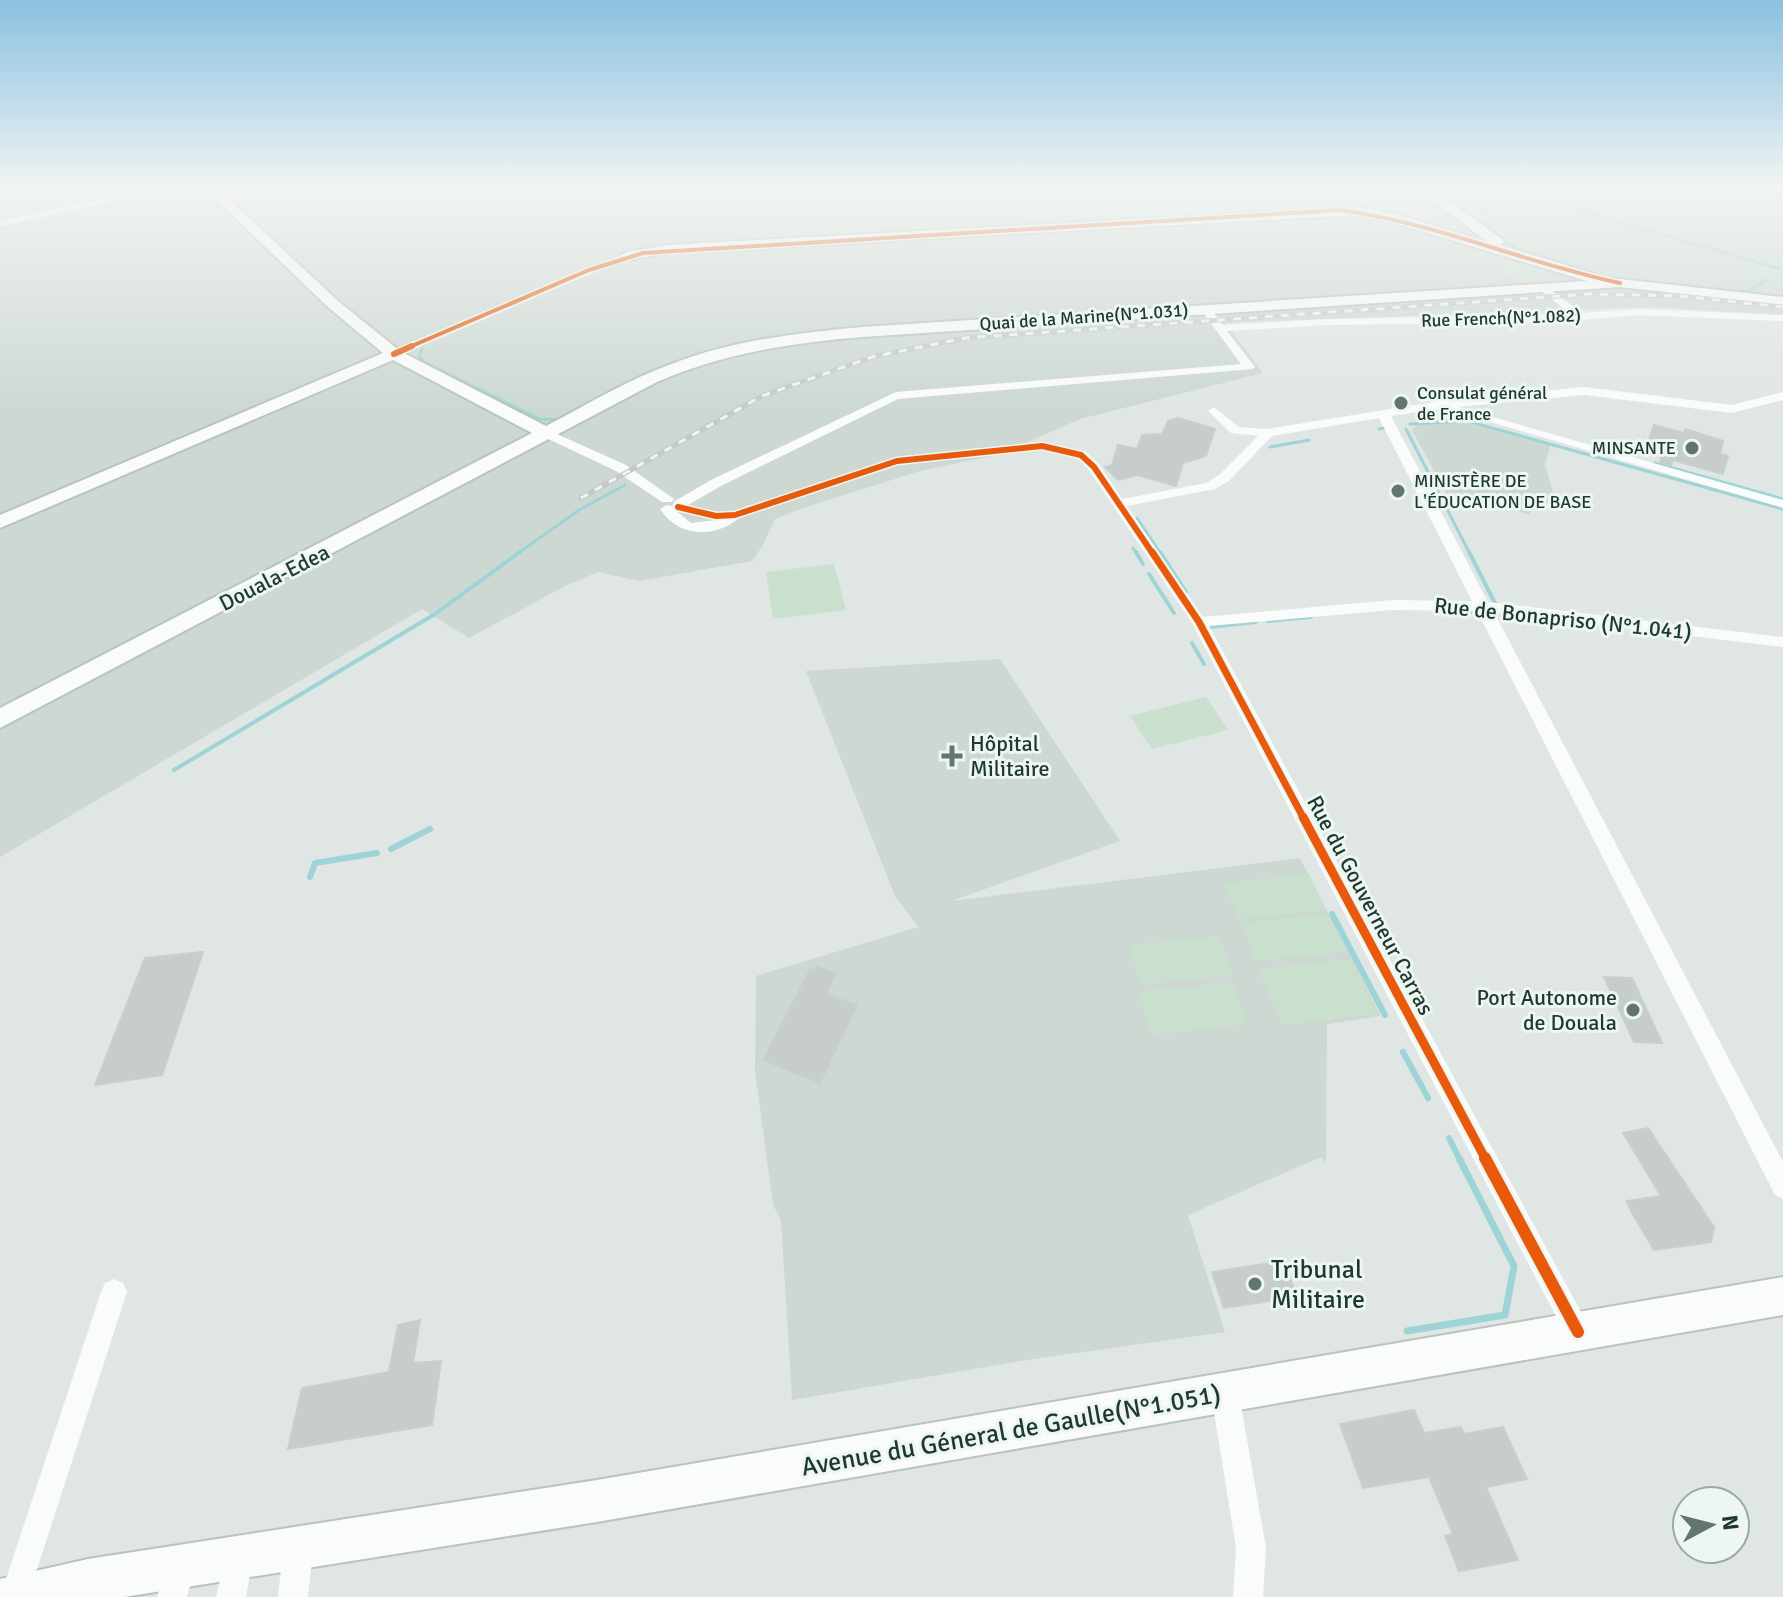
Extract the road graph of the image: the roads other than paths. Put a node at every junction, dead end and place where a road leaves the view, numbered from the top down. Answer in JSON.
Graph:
{"nodes":[{"id":1,"x":288,"y":262,"type":"edge"},
{"id":2,"x":614,"y":262,"type":"edge"},
{"id":3,"x":1488,"y":262,"type":"edge"},
{"id":4,"x":1526,"y":262,"type":"edge"},
{"id":5,"x":1535,"y":262,"type":"edge"},
{"id":6,"x":1502,"y":277,"type":"dead end"},
{"id":7,"x":1620,"y":283,"type":"junction"},
{"id":8,"x":1540,"y":287,"type":"junction"},
{"id":9,"x":1446,"y":294,"type":"junction"},
{"id":10,"x":1783,"y":301,"type":"edge"},
{"id":11,"x":1206,"y":310,"type":"junction"},
{"id":12,"x":1580,"y":316,"type":"junction"},
{"id":13,"x":1783,"y":318,"type":"edge"},
{"id":14,"x":1220,"y":328,"type":"junction"},
{"id":15,"x":394,"y":354,"type":"junction"},
{"id":16,"x":1783,"y":396,"type":"edge"},
{"id":17,"x":1439,"y":405,"type":"junction"},
{"id":18,"x":1214,"y":411,"type":"dead end"},
{"id":19,"x":1384,"y":415,"type":"junction"},
{"id":20,"x":1268,"y":433,"type":"junction"},
{"id":21,"x":548,"y":434,"type":"junction"},
{"id":22,"x":1120,"y":503,"type":"junction"},
{"id":23,"x":673,"y":504,"type":"junction"},
{"id":24,"x":1783,"y":504,"type":"edge"},
{"id":25,"x":0,"y":522,"type":"edge"},
{"id":26,"x":1483,"y":606,"type":"junction"},
{"id":27,"x":1199,"y":622,"type":"junction"},
{"id":28,"x":1783,"y":642,"type":"edge"},
{"id":29,"x":0,"y":719,"type":"edge"},
{"id":30,"x":1783,"y":1187,"type":"edge"},
{"id":31,"x":114,"y":1292,"type":"dead end"},
{"id":32,"x":1783,"y":1296,"type":"edge"},
{"id":33,"x":1578,"y":1332,"type":"junction"},
{"id":34,"x":1225,"y":1394,"type":"junction"},
{"id":35,"x":298,"y":1550,"type":"junction"},
{"id":36,"x":235,"y":1578,"type":"edge"},
{"id":37,"x":176,"y":1582,"type":"edge"},
{"id":38,"x":12,"y":1597,"type":"edge"},
{"id":39,"x":293,"y":1597,"type":"edge"},
{"id":40,"x":1248,"y":1597,"type":"edge"}],
"edges":[{"from":1,"to":15,"type":"main road"},
{"from":2,"to":15,"type":"street"},
{"from":3,"to":9,"type":"main road"},
{"from":4,"to":8,"type":"main road"},
{"from":5,"to":7,"type":"main road"},
{"from":6,"to":8,"type":"main road"},
{"from":7,"to":8,"type":"main road","name":"Quai de la Marine(N°1.031)"},
{"from":7,"to":10,"type":"main road","name":"Quai de la Marine(N°1.031)"},
{"from":8,"to":9,"type":"main road","name":"Quai de la Marine(N°1.031)"},
{"from":8,"to":12,"type":"street"},
{"from":9,"to":11,"type":"main road","name":"Quai de la Marine(N°1.031)"},
{"from":11,"to":14,"type":"street"},
{"from":11,"to":21,"type":"main road","name":"Quai de la Marine(N°1.031)"},
{"from":12,"to":13,"type":"street","name":"Rue French(N°1.082)"},
{"from":12,"to":14,"type":"street","name":"Rue French(N°1.082)"},
{"from":14,"to":23,"type":"street"},
{"from":15,"to":21,"type":"main road"},
{"from":15,"to":25,"type":"main road"},
{"from":16,"to":17,"type":"street"},
{"from":17,"to":19,"type":"street"},
{"from":17,"to":24,"type":"street"},
{"from":18,"to":20,"type":"street"},
{"from":19,"to":20,"type":"street"},
{"from":19,"to":26,"type":"street"},
{"from":20,"to":22,"type":"street"},
{"from":21,"to":23,"type":"street"},
{"from":21,"to":29,"type":"main road","name":"Douala-Edea"},
{"from":22,"to":23,"type":"street","name":"Rue du Gouverneur Carras"},
{"from":22,"to":27,"type":"street","name":"Rue du Gouverneur Carras"},
{"from":26,"to":27,"type":"street","name":"Rue de Bonapriso (N°1.041)"},
{"from":26,"to":28,"type":"street","name":"Rue de Bonapriso (N°1.041)"},
{"from":26,"to":30,"type":"street"},
{"from":27,"to":33,"type":"street","name":"Rue du Gouverneur Carras"},
{"from":31,"to":38,"type":"street"},
{"from":32,"to":33,"type":"main road","name":"Avenue du Géneral de Gaulle(N°1.051)"},
{"from":33,"to":34,"type":"main road","name":"Avenue du Géneral de Gaulle(N°1.051)"},
{"from":34,"to":35,"type":"main road","name":"Avenue du Géneral de Gaulle(N°1.051)"},
{"from":34,"to":40,"type":"street"},
{"from":35,"to":36,"type":"main road","name":"Avenue du Géneral de Gaulle(N°1.051)"},
{"from":35,"to":39,"type":"street"},
{"from":36,"to":37,"type":"main road","name":"Avenue du Géneral de Gaulle(N°1.051)"},
{"from":37,"to":38,"type":"main road","name":"Avenue du Géneral de Gaulle(N°1.051)"}]}
